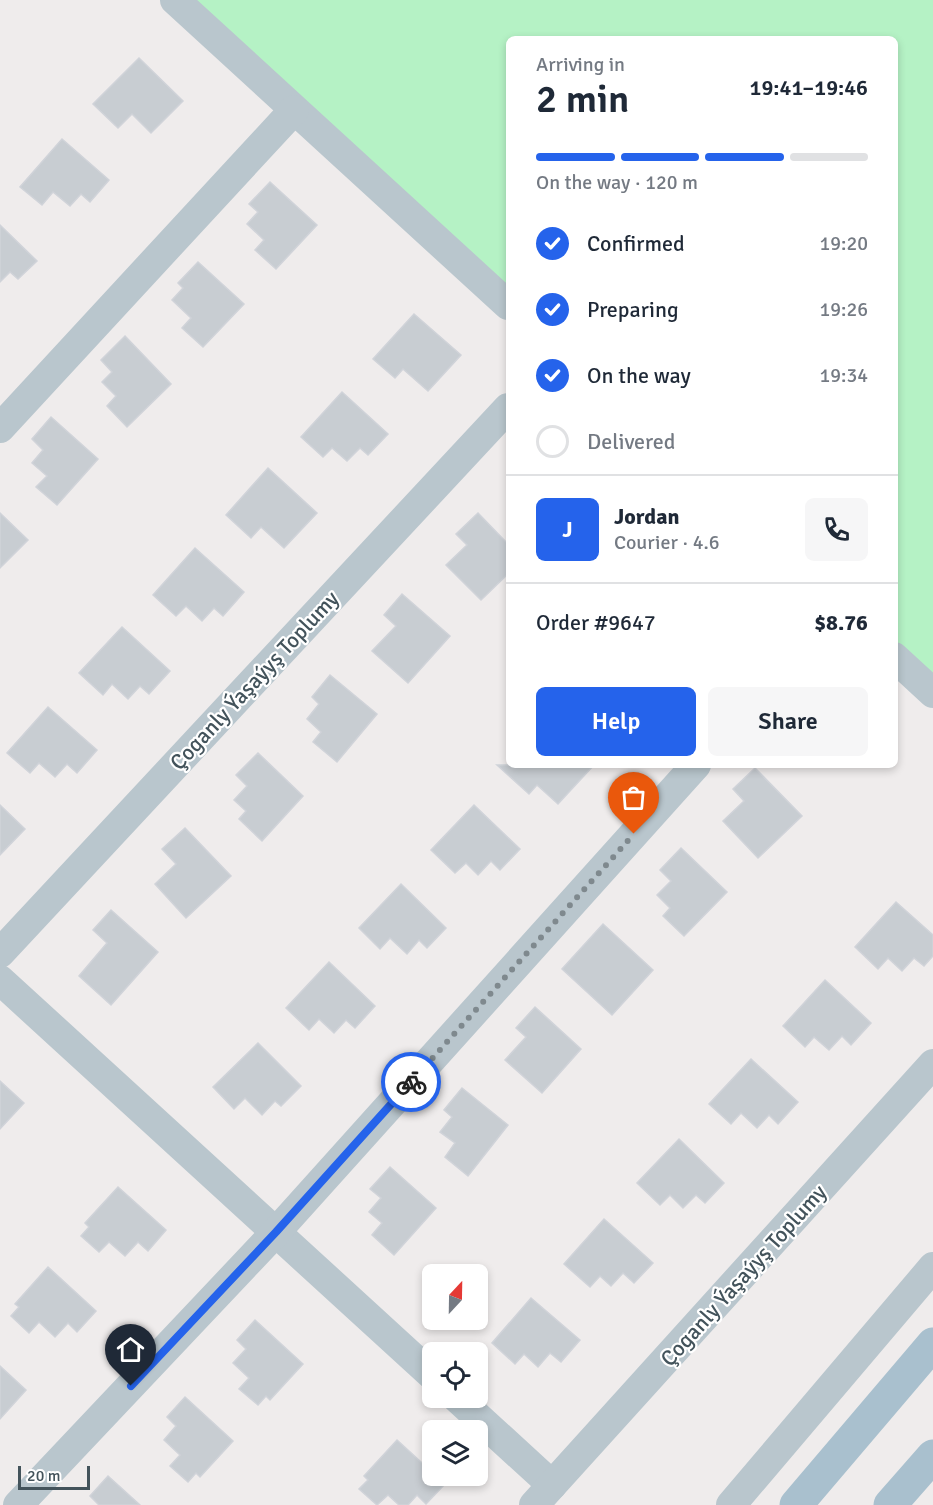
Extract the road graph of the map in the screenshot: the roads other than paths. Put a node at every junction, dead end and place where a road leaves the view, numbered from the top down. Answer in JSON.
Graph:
{"nodes":[{"id":1,"x":175,"y":0,"type":"edge"},
{"id":2,"x":294,"y":110,"type":"junction"},
{"id":3,"x":506,"y":303,"type":"edge"},
{"id":4,"x":506,"y":410,"type":"edge"},
{"id":5,"x":0,"y":428,"type":"edge"},
{"id":6,"x":898,"y":661,"type":"edge"},
{"id":7,"x":933,"y":693,"type":"edge"},
{"id":8,"x":693,"y":768,"type":"edge"},
{"id":9,"x":0,"y":953,"type":"edge"},
{"id":10,"x":0,"y":980,"type":"edge"},
{"id":11,"x":933,"y":1064,"type":"edge"},
{"id":12,"x":276,"y":1232,"type":"junction"},
{"id":13,"x":933,"y":1267,"type":"edge"},
{"id":14,"x":933,"y":1344,"type":"edge"},
{"id":15,"x":422,"y":1366,"type":"edge"},
{"id":16,"x":466,"y":1408,"type":"edge"},
{"id":17,"x":933,"y":1456,"type":"edge"},
{"id":18,"x":543,"y":1495,"type":"edge"},
{"id":19,"x":18,"y":1505,"type":"edge"},
{"id":20,"x":731,"y":1505,"type":"edge"},
{"id":21,"x":796,"y":1505,"type":"edge"},
{"id":22,"x":890,"y":1505,"type":"edge"}],
"edges":[{"from":1,"to":2,"type":"street"},
{"from":2,"to":3,"type":"street"},
{"from":2,"to":5,"type":"street"},
{"from":4,"to":9,"type":"street","name":"Çoganly Ýaşaýyş Toplumy"},
{"from":6,"to":7,"type":"street"},
{"from":8,"to":12,"type":"street"},
{"from":10,"to":12,"type":"street"},
{"from":11,"to":18,"type":"street","name":"Çoganly Ýaşaýyş Toplumy"},
{"from":12,"to":15,"type":"street"},
{"from":12,"to":19,"type":"street"},
{"from":13,"to":20,"type":"street"},
{"from":14,"to":21,"type":"main road"},
{"from":16,"to":18,"type":"street","name":"Çoganly Ýaşaýyş Toplumy"},
{"from":17,"to":22,"type":"main road"}]}
